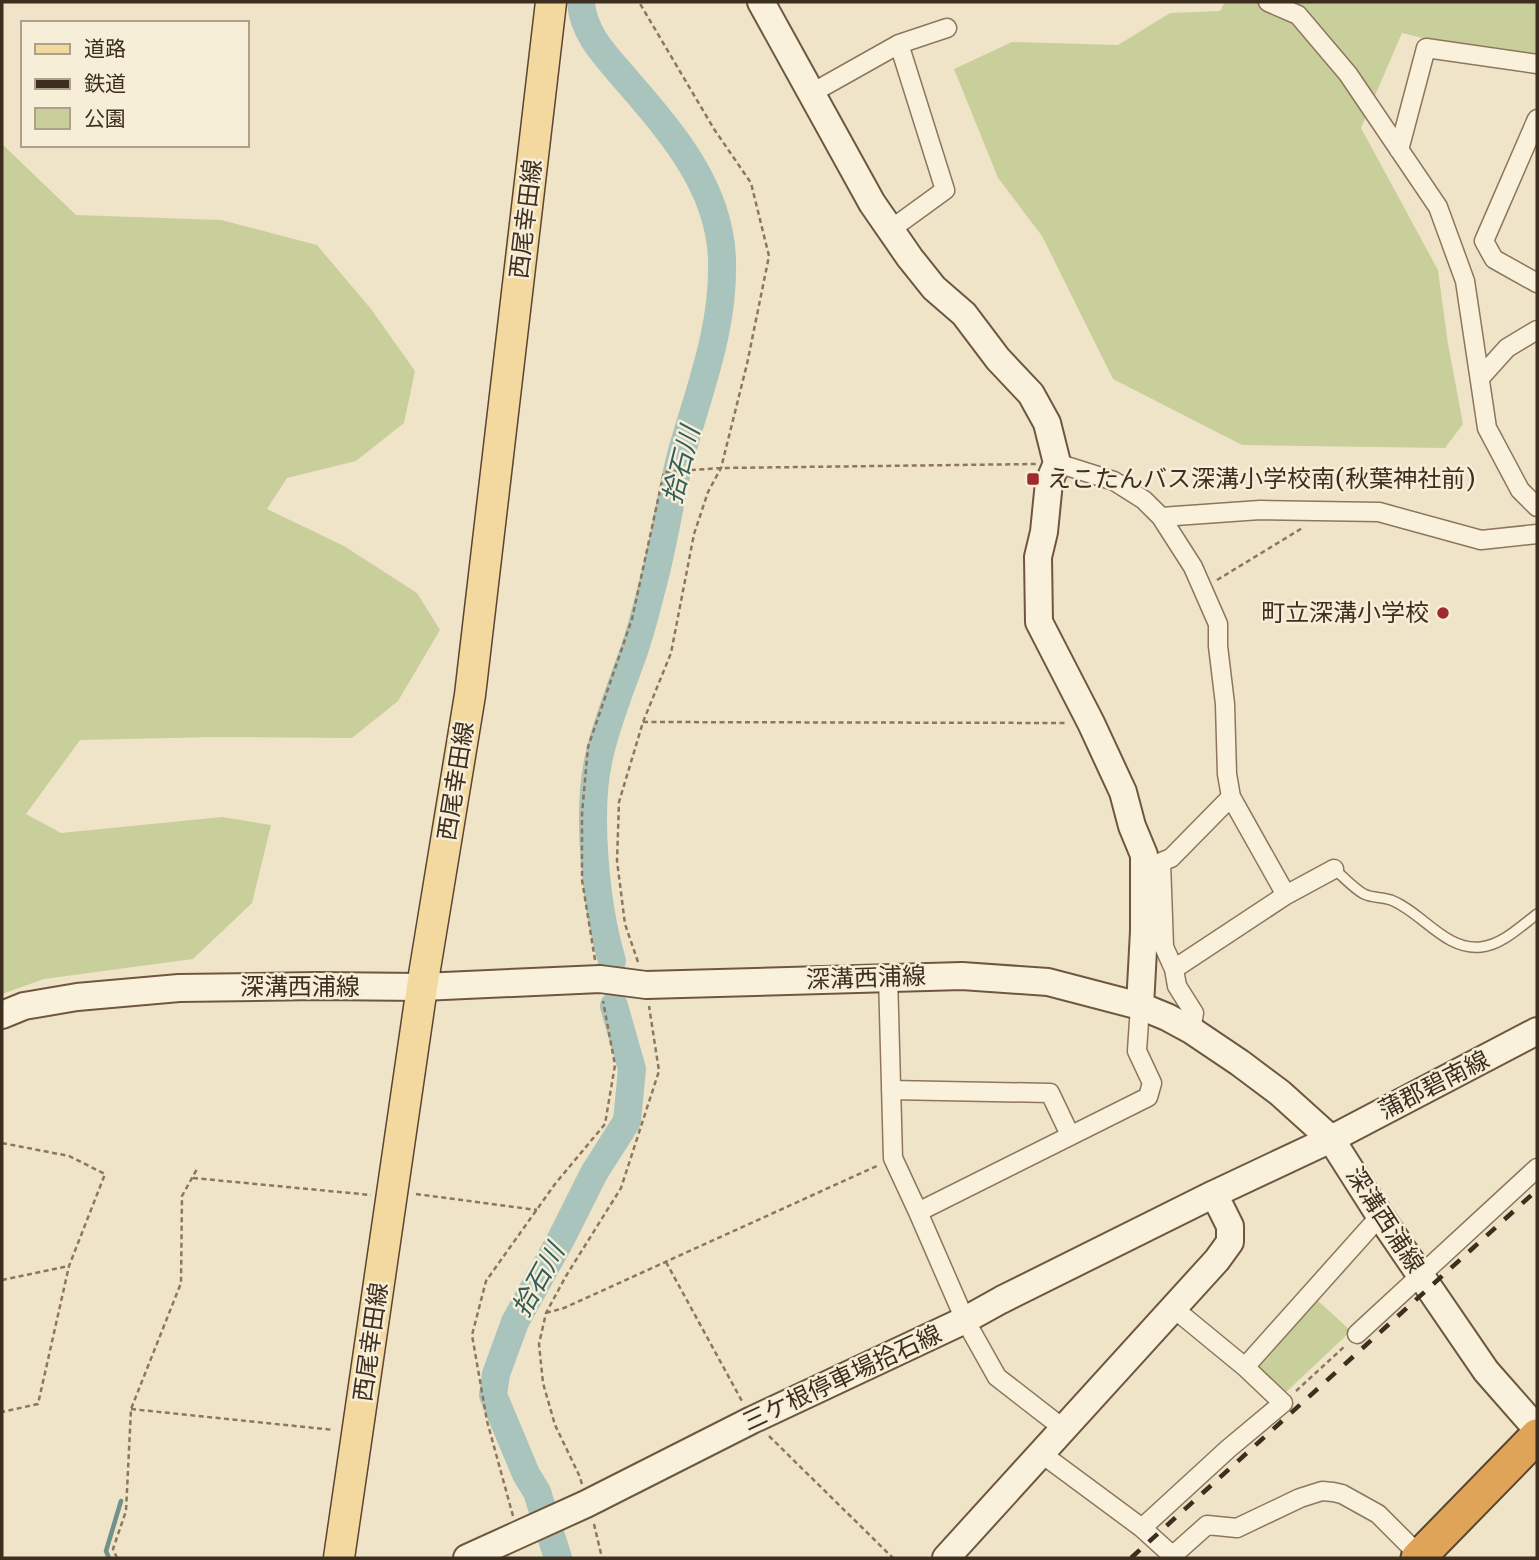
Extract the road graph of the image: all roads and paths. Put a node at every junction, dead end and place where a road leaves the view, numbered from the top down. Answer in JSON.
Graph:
{"nodes":[{"id":1,"x":551,"y":2,"type":"edge"},
{"id":2,"x":639,"y":2,"type":"edge"},
{"id":3,"x":761,"y":2,"type":"edge"},
{"id":4,"x":1268,"y":2,"type":"edge"},
{"id":5,"x":947,"y":28,"type":"dead end"},
{"id":6,"x":899,"y":44,"type":"junction"},
{"id":7,"x":1537,"y":64,"type":"edge"},
{"id":8,"x":810,"y":94,"type":"junction"},
{"id":9,"x":1537,"y":119,"type":"edge"},
{"id":10,"x":1399,"y":150,"type":"junction"},
{"id":11,"x":890,"y":230,"type":"junction"},
{"id":12,"x":1537,"y":283,"type":"edge"},
{"id":13,"x":1537,"y":330,"type":"edge"},
{"id":14,"x":1480,"y":378,"type":"junction"},
{"id":15,"x":1056,"y":463,"type":"junction"},
{"id":16,"x":721,"y":468,"type":"junction"},
{"id":17,"x":1537,"y":507,"type":"edge"},
{"id":18,"x":1331,"y":511,"type":"junction"},
{"id":19,"x":1161,"y":517,"type":"junction"},
{"id":20,"x":1537,"y":534,"type":"edge"},
{"id":21,"x":1202,"y":589,"type":"junction"},
{"id":22,"x":643,"y":722,"type":"junction"},
{"id":23,"x":1091,"y":723,"type":"junction"},
{"id":24,"x":1231,"y":797,"type":"junction"},
{"id":25,"x":1152,"y":858,"type":"junction"},
{"id":26,"x":1334,"y":869,"type":"joint"},
{"id":27,"x":1286,"y":895,"type":"junction"},
{"id":28,"x":1537,"y":914,"type":"edge"},
{"id":29,"x":1174,"y":969,"type":"junction"},
{"id":30,"x":888,"y":976,"type":"junction"},
{"id":31,"x":600,"y":979,"type":"junction"},
{"id":32,"x":646,"y":985,"type":"junction"},
{"id":33,"x":422,"y":987,"type":"junction"},
{"id":34,"x":1140,"y":1006,"type":"junction"},
{"id":35,"x":2,"y":1015,"type":"edge"},
{"id":36,"x":1191,"y":1030,"type":"junction"},
{"id":37,"x":1537,"y":1031,"type":"edge"},
{"id":38,"x":891,"y":1090,"type":"junction"},
{"id":39,"x":1070,"y":1135,"type":"junction"},
{"id":40,"x":1331,"y":1139,"type":"junction"},
{"id":41,"x":2,"y":1143,"type":"edge"},
{"id":42,"x":893,"y":1158,"type":"junction"},
{"id":43,"x":1537,"y":1168,"type":"edge"},
{"id":44,"x":197,"y":1169,"type":"dead end"},
{"id":45,"x":192,"y":1178,"type":"junction"},
{"id":46,"x":392,"y":1194,"type":"junction"},
{"id":47,"x":1214,"y":1194,"type":"junction"},
{"id":48,"x":537,"y":1210,"type":"junction"},
{"id":49,"x":918,"y":1212,"type":"junction"},
{"id":50,"x":1380,"y":1216,"type":"junction"},
{"id":51,"x":666,"y":1262,"type":"junction"},
{"id":52,"x":69,"y":1266,"type":"junction"},
{"id":53,"x":1421,"y":1276,"type":"junction"},
{"id":54,"x":2,"y":1280,"type":"edge"},
{"id":55,"x":1172,"y":1307,"type":"junction"},
{"id":56,"x":546,"y":1313,"type":"junction"},
{"id":57,"x":965,"y":1320,"type":"junction"},
{"id":58,"x":1357,"y":1334,"type":"joint"},
{"id":59,"x":1245,"y":1367,"type":"junction"},
{"id":60,"x":1283,"y":1403,"type":"junction"},
{"id":61,"x":131,"y":1409,"type":"junction"},
{"id":62,"x":2,"y":1412,"type":"edge"},
{"id":63,"x":752,"y":1420,"type":"junction"},
{"id":64,"x":1064,"y":1429,"type":"junction"},
{"id":65,"x":1537,"y":1429,"type":"edge"},
{"id":66,"x":358,"y":1433,"type":"junction"},
{"id":67,"x":1537,"y":1436,"type":"edge"},
{"id":68,"x":1042,"y":1454,"type":"junction"},
{"id":69,"x":1537,"y":1466,"type":"edge"},
{"id":70,"x":586,"y":1504,"type":"junction"},
{"id":71,"x":1142,"y":1528,"type":"junction"},
{"id":72,"x":526,"y":1530,"type":"junction"},
{"id":73,"x":1173,"y":1557,"type":"edge"},
{"id":74,"x":117,"y":1558,"type":"edge"},
{"id":75,"x":339,"y":1558,"type":"edge"},
{"id":76,"x":467,"y":1558,"type":"edge"},
{"id":77,"x":602,"y":1558,"type":"edge"},
{"id":78,"x":893,"y":1558,"type":"edge"},
{"id":79,"x":946,"y":1558,"type":"edge"},
{"id":80,"x":1426,"y":1558,"type":"edge"}],
"edges":[{"from":1,"to":33,"type":"main road","name":"西尾幸田線"},
{"from":2,"to":16,"type":"path"},
{"from":3,"to":8,"type":"main road"},
{"from":4,"to":10,"type":"street"},
{"from":5,"to":6,"type":"street"},
{"from":6,"to":8,"type":"street"},
{"from":6,"to":11,"type":"street"},
{"from":7,"to":10,"type":"street"},
{"from":8,"to":11,"type":"main road"},
{"from":9,"to":12,"type":"street"},
{"from":10,"to":14,"type":"street"},
{"from":11,"to":15,"type":"main road"},
{"from":13,"to":14,"type":"street"},
{"from":14,"to":17,"type":"street"},
{"from":15,"to":16,"type":"path"},
{"from":15,"to":19,"type":"street"},
{"from":15,"to":23,"type":"main road"},
{"from":16,"to":22,"type":"path"},
{"from":16,"to":31,"type":"path"},
{"from":18,"to":19,"type":"street"},
{"from":18,"to":20,"type":"street"},
{"from":18,"to":21,"type":"path"},
{"from":19,"to":21,"type":"street"},
{"from":21,"to":24,"type":"street"},
{"from":22,"to":23,"type":"path"},
{"from":22,"to":32,"type":"path"},
{"from":23,"to":25,"type":"main road"},
{"from":24,"to":25,"type":"street"},
{"from":24,"to":27,"type":"street"},
{"from":25,"to":29,"type":"street"},
{"from":25,"to":34,"type":"main road"},
{"from":26,"to":27,"type":"street"},
{"from":26,"to":28,"type":"lane"},
{"from":27,"to":29,"type":"street"},
{"from":29,"to":36,"type":"street"},
{"from":30,"to":32,"type":"main road","name":"深溝西浦線"},
{"from":30,"to":34,"type":"main road","name":"深溝西浦線"},
{"from":30,"to":38,"type":"street"},
{"from":31,"to":32,"type":"main road","name":"深溝西浦線"},
{"from":31,"to":33,"type":"main road","name":"深溝西浦線"},
{"from":31,"to":48,"type":"path"},
{"from":32,"to":56,"type":"path"},
{"from":33,"to":35,"type":"main road","name":"深溝西浦線"},
{"from":33,"to":46,"type":"main road","name":"西尾幸田線"},
{"from":34,"to":36,"type":"main road","name":"深溝西浦線"},
{"from":34,"to":39,"type":"street"},
{"from":36,"to":40,"type":"main road","name":"深溝西浦線"},
{"from":37,"to":40,"type":"main road","name":"蒲郡碧南線"},
{"from":38,"to":39,"type":"street"},
{"from":38,"to":42,"type":"street"},
{"from":39,"to":49,"type":"street"},
{"from":40,"to":47,"type":"main road","name":"三ケ根停車場拾石線"},
{"from":40,"to":50,"type":"main road","name":"深溝西浦線"},
{"from":41,"to":52,"type":"path"},
{"from":42,"to":49,"type":"street"},
{"from":42,"to":51,"type":"path"},
{"from":43,"to":53,"type":"street"},
{"from":44,"to":45,"type":"path"},
{"from":45,"to":46,"type":"path"},
{"from":45,"to":61,"type":"path"},
{"from":46,"to":48,"type":"path"},
{"from":46,"to":66,"type":"main road","name":"西尾幸田線"},
{"from":47,"to":55,"type":"main road"},
{"from":47,"to":57,"type":"main road","name":"三ケ根停車場拾石線"},
{"from":48,"to":72,"type":"path"},
{"from":49,"to":57,"type":"street"},
{"from":50,"to":53,"type":"main road","name":"深溝西浦線"},
{"from":50,"to":59,"type":"street"},
{"from":51,"to":56,"type":"path"},
{"from":51,"to":63,"type":"path"},
{"from":52,"to":54,"type":"path"},
{"from":52,"to":62,"type":"path"},
{"from":53,"to":58,"type":"street"},
{"from":53,"to":65,"type":"main road","name":"深溝西浦線"},
{"from":55,"to":59,"type":"street"},
{"from":55,"to":64,"type":"main road"},
{"from":56,"to":70,"type":"path"},
{"from":57,"to":63,"type":"main road","name":"三ケ根停車場拾石線"},
{"from":57,"to":64,"type":"street"},
{"from":58,"to":60,"type":"path"},
{"from":59,"to":60,"type":"street"},
{"from":60,"to":71,"type":"street"},
{"from":61,"to":66,"type":"path"},
{"from":61,"to":74,"type":"path"},
{"from":63,"to":70,"type":"main road","name":"三ケ根停車場拾石線"},
{"from":63,"to":78,"type":"path"},
{"from":64,"to":68,"type":"main road"},
{"from":66,"to":75,"type":"main road","name":"西尾幸田線"},
{"from":67,"to":80,"type":"highway"},
{"from":68,"to":71,"type":"street"},
{"from":68,"to":79,"type":"main road"},
{"from":69,"to":80,"type":"highway"},
{"from":70,"to":72,"type":"main road","name":"三ケ根停車場拾石線"},
{"from":70,"to":77,"type":"path"},
{"from":71,"to":73,"type":"street"},
{"from":72,"to":76,"type":"main road","name":"三ケ根停車場拾石線"},
{"from":73,"to":80,"type":"street"}]}
